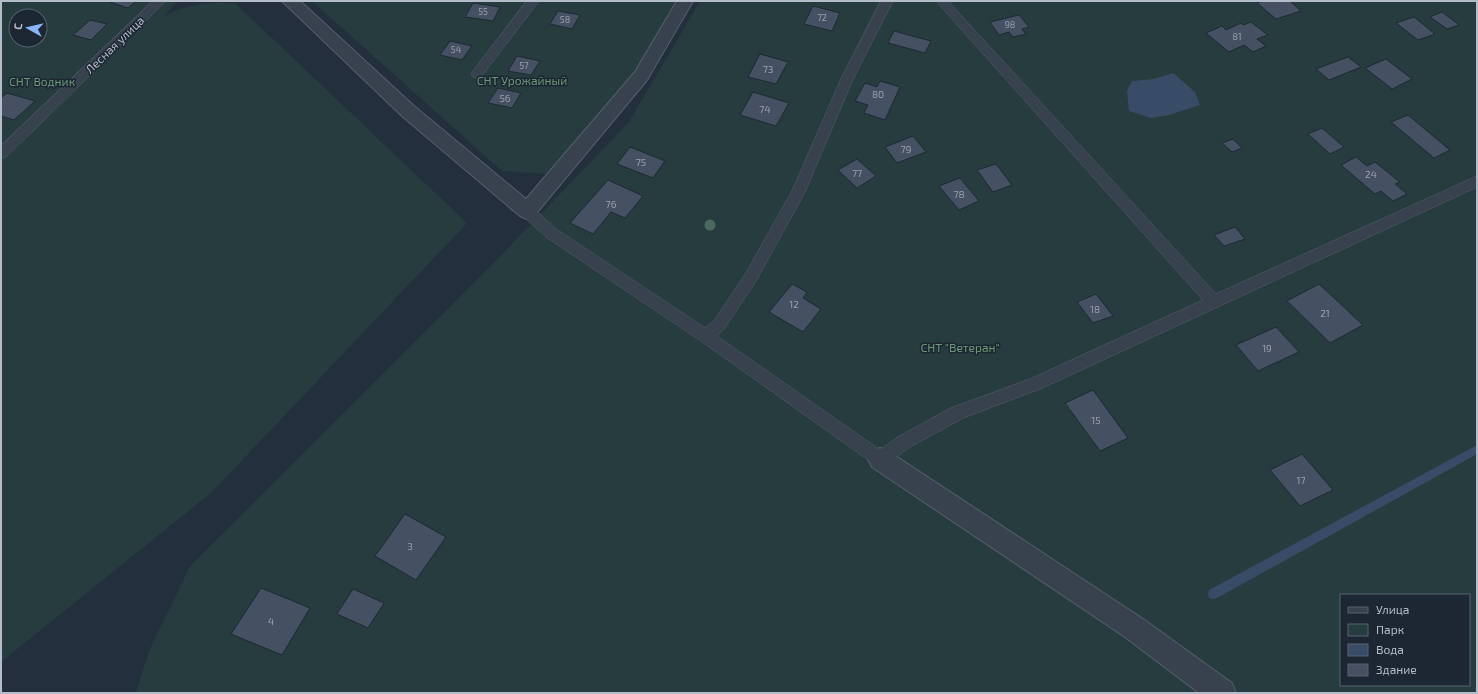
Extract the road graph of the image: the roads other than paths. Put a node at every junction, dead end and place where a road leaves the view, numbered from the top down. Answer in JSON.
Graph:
{"nodes":[{"id":1,"x":160,"y":1,"type":"edge"},
{"id":2,"x":290,"y":1,"type":"edge"},
{"id":3,"x":533,"y":1,"type":"edge"},
{"id":4,"x":685,"y":1,"type":"edge"},
{"id":5,"x":886,"y":1,"type":"edge"},
{"id":6,"x":942,"y":1,"type":"edge"},
{"id":7,"x":477,"y":74,"type":"dead end"},
{"id":8,"x":1,"y":154,"type":"edge"},
{"id":9,"x":1477,"y":182,"type":"edge"},
{"id":10,"x":527,"y":211,"type":"junction"},
{"id":11,"x":1214,"y":302,"type":"junction"},
{"id":12,"x":706,"y":336,"type":"junction"},
{"id":13,"x":880,"y":459,"type":"junction"},
{"id":14,"x":1222,"y":693,"type":"edge"}],
"edges":[{"from":1,"to":8,"type":"lane","name":"Лесная улица"},
{"from":2,"to":10,"type":"street"},
{"from":3,"to":7,"type":"lane"},
{"from":4,"to":10,"type":"street"},
{"from":5,"to":12,"type":"lane"},
{"from":6,"to":11,"type":"lane"},
{"from":9,"to":11,"type":"lane"},
{"from":10,"to":12,"type":"lane"},
{"from":11,"to":13,"type":"lane"},
{"from":12,"to":13,"type":"lane"},
{"from":13,"to":14,"type":"street"}]}
